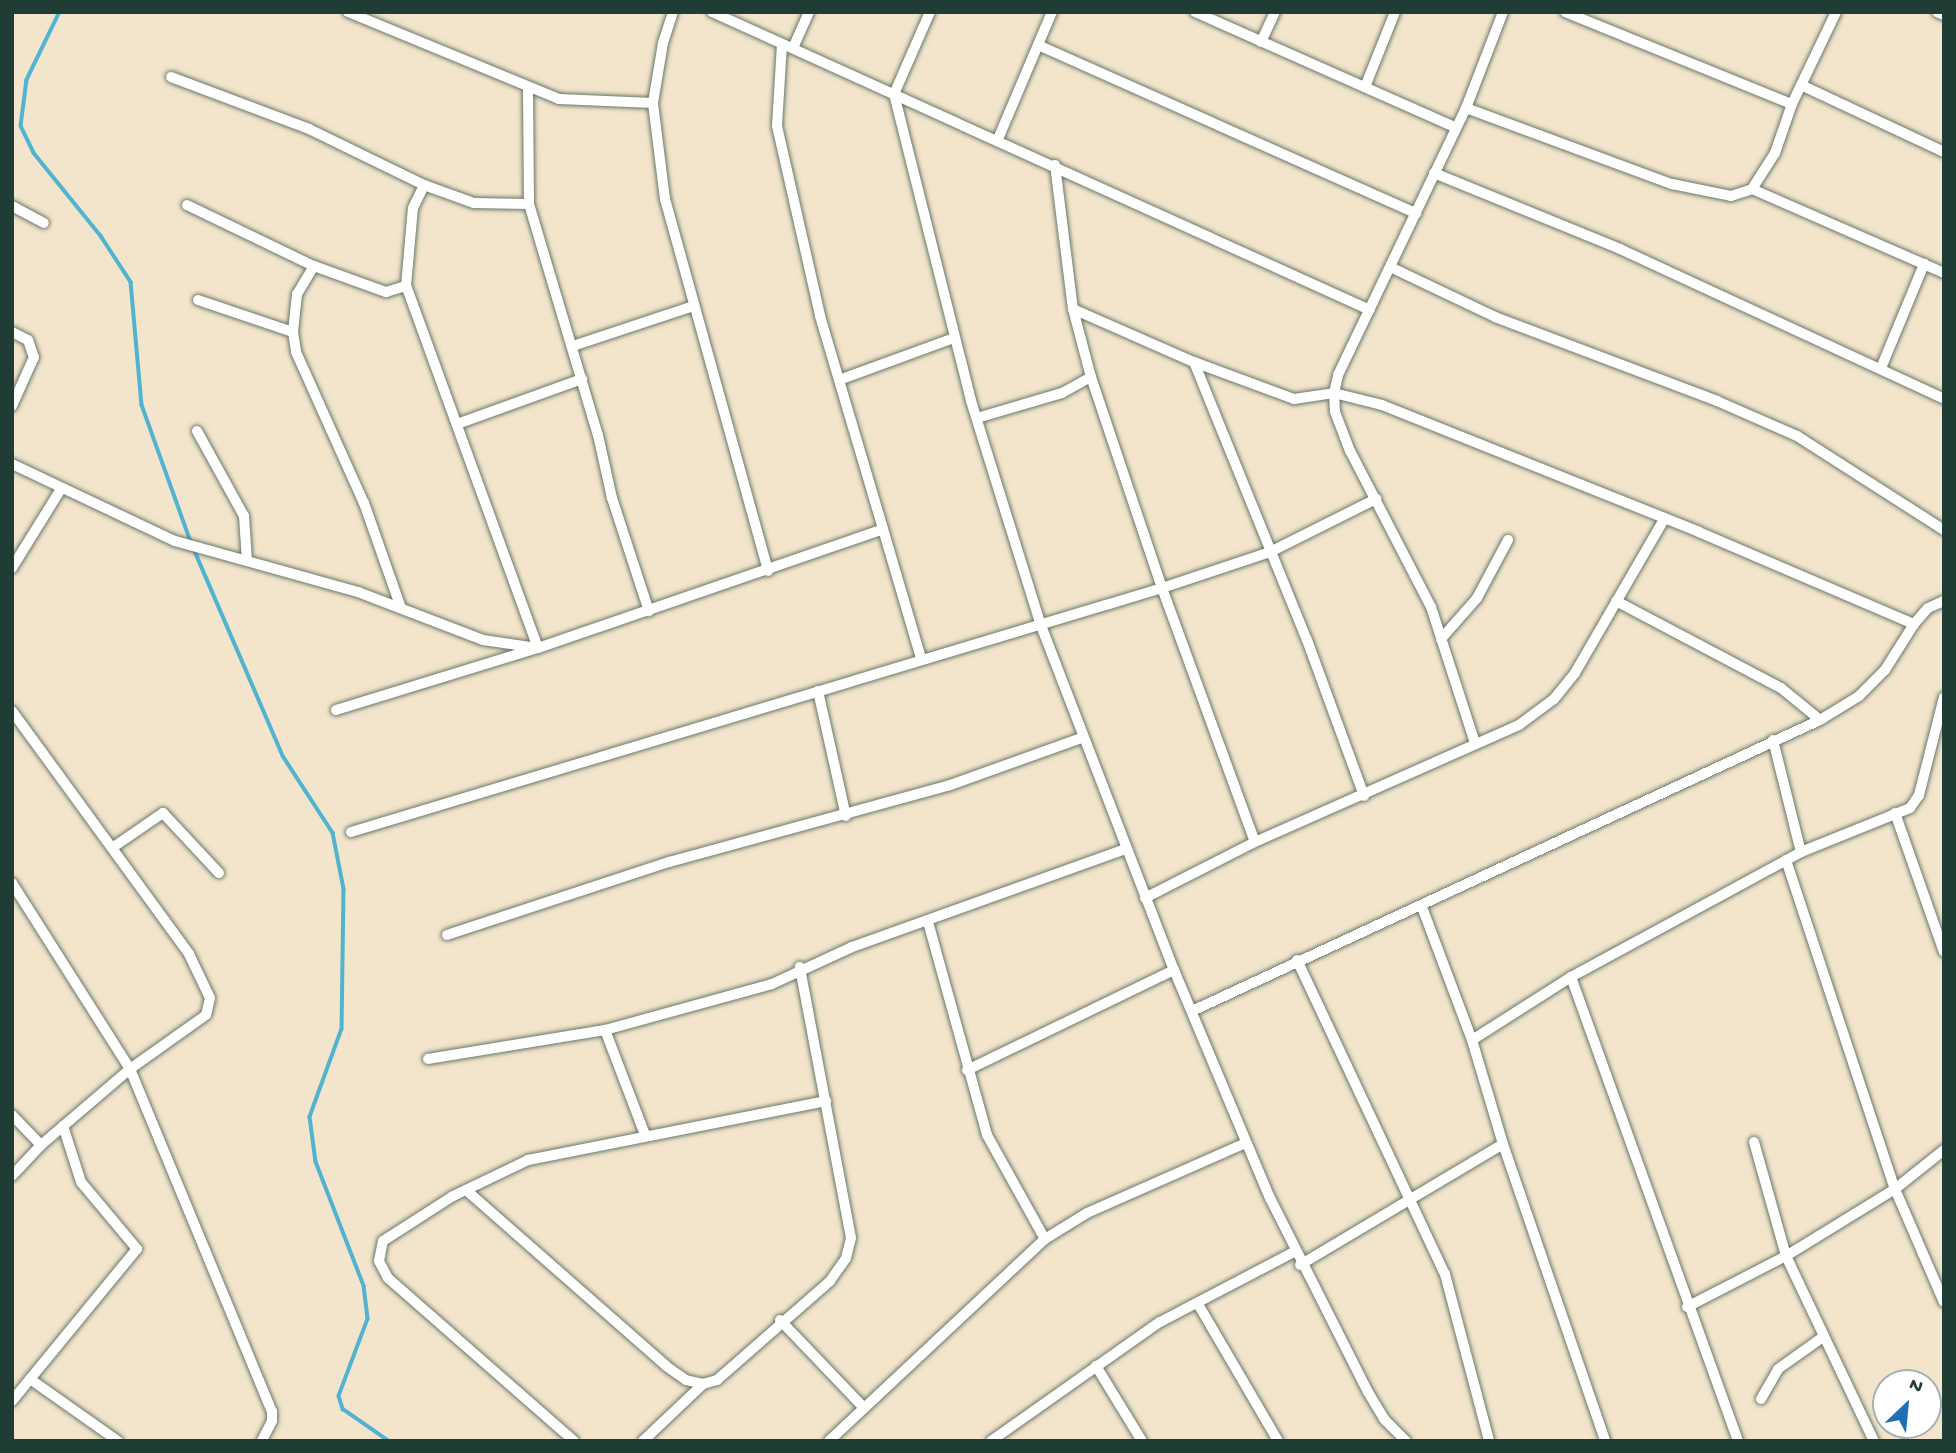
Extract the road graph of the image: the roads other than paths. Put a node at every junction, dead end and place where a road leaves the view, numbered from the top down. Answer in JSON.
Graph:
{"nodes":[{"id":1,"x":348,"y":12,"type":"edge"},
{"id":2,"x":673,"y":12,"type":"edge"},
{"id":3,"x":712,"y":12,"type":"edge"},
{"id":4,"x":809,"y":12,"type":"edge"},
{"id":5,"x":930,"y":12,"type":"edge"},
{"id":6,"x":1052,"y":12,"type":"edge"},
{"id":7,"x":1195,"y":12,"type":"edge"},
{"id":8,"x":1275,"y":12,"type":"edge"},
{"id":9,"x":1395,"y":12,"type":"edge"},
{"id":10,"x":1503,"y":12,"type":"edge"},
{"id":11,"x":1565,"y":12,"type":"edge"},
{"id":12,"x":1836,"y":12,"type":"edge"},
{"id":13,"x":1937,"y":12,"type":"edge"},
{"id":14,"x":1944,"y":15,"type":"edge"},
{"id":15,"x":1261,"y":42,"type":"junction"},
{"id":16,"x":782,"y":44,"type":"junction"},
{"id":17,"x":1038,"y":45,"type":"junction"},
{"id":18,"x":793,"y":48,"type":"junction"},
{"id":19,"x":172,"y":77,"type":"dead end"},
{"id":20,"x":1801,"y":85,"type":"junction"},
{"id":21,"x":1365,"y":87,"type":"junction"},
{"id":22,"x":528,"y":89,"type":"junction"},
{"id":23,"x":894,"y":94,"type":"junction"},
{"id":24,"x":653,"y":103,"type":"junction"},
{"id":25,"x":1792,"y":104,"type":"junction"},
{"id":26,"x":1466,"y":108,"type":"junction"},
{"id":27,"x":1454,"y":127,"type":"junction"},
{"id":28,"x":998,"y":139,"type":"junction"},
{"id":29,"x":1944,"y":152,"type":"edge"},
{"id":30,"x":1055,"y":165,"type":"junction"},
{"id":31,"x":1434,"y":173,"type":"junction"},
{"id":32,"x":424,"y":185,"type":"junction"},
{"id":33,"x":1752,"y":189,"type":"junction"},
{"id":34,"x":529,"y":204,"type":"junction"},
{"id":35,"x":187,"y":205,"type":"dead end"},
{"id":36,"x":12,"y":206,"type":"edge"},
{"id":37,"x":1416,"y":214,"type":"junction"},
{"id":38,"x":44,"y":223,"type":"dead end"},
{"id":39,"x":1924,"y":264,"type":"junction"},
{"id":40,"x":314,"y":266,"type":"junction"},
{"id":41,"x":1392,"y":268,"type":"junction"},
{"id":42,"x":1944,"y":273,"type":"edge"},
{"id":43,"x":406,"y":286,"type":"junction"},
{"id":44,"x":198,"y":300,"type":"dead end"},
{"id":45,"x":693,"y":306,"type":"junction"},
{"id":46,"x":1073,"y":309,"type":"junction"},
{"id":47,"x":1370,"y":310,"type":"junction"},
{"id":48,"x":12,"y":332,"type":"edge"},
{"id":49,"x":293,"y":332,"type":"junction"},
{"id":50,"x":954,"y":338,"type":"junction"},
{"id":51,"x":573,"y":346,"type":"junction"},
{"id":52,"x":1194,"y":362,"type":"junction"},
{"id":53,"x":1881,"y":368,"type":"junction"},
{"id":54,"x":1091,"y":377,"type":"junction"},
{"id":55,"x":582,"y":379,"type":"junction"},
{"id":56,"x":839,"y":380,"type":"junction"},
{"id":57,"x":1334,"y":393,"type":"junction"},
{"id":58,"x":1944,"y":399,"type":"edge"},
{"id":59,"x":12,"y":406,"type":"edge"},
{"id":60,"x":977,"y":418,"type":"junction"},
{"id":61,"x":457,"y":424,"type":"junction"},
{"id":62,"x":197,"y":431,"type":"dead end"},
{"id":63,"x":12,"y":464,"type":"edge"},
{"id":64,"x":61,"y":489,"type":"junction"},
{"id":65,"x":1376,"y":499,"type":"junction"},
{"id":66,"x":1665,"y":518,"type":"junction"},
{"id":67,"x":883,"y":530,"type":"junction"},
{"id":68,"x":1944,"y":530,"type":"edge"},
{"id":69,"x":1508,"y":540,"type":"dead end"},
{"id":70,"x":1270,"y":552,"type":"junction"},
{"id":71,"x":247,"y":561,"type":"junction"},
{"id":72,"x":12,"y":568,"type":"edge"},
{"id":73,"x":768,"y":571,"type":"junction"},
{"id":74,"x":1162,"y":588,"type":"junction"},
{"id":75,"x":1616,"y":601,"type":"junction"},
{"id":76,"x":1944,"y":601,"type":"edge"},
{"id":77,"x":401,"y":608,"type":"junction"},
{"id":78,"x":649,"y":611,"type":"junction"},
{"id":79,"x":1040,"y":623,"type":"junction"},
{"id":80,"x":1914,"y":624,"type":"junction"},
{"id":81,"x":1441,"y":639,"type":"junction"},
{"id":82,"x":538,"y":648,"type":"junction"},
{"id":83,"x":920,"y":658,"type":"junction"},
{"id":84,"x":818,"y":691,"type":"junction"},
{"id":85,"x":1944,"y":697,"type":"edge"},
{"id":86,"x":337,"y":710,"type":"dead end"},
{"id":87,"x":12,"y":711,"type":"edge"},
{"id":88,"x":1820,"y":720,"type":"junction"},
{"id":89,"x":1084,"y":737,"type":"junction"},
{"id":90,"x":1773,"y":740,"type":"junction"},
{"id":91,"x":1475,"y":743,"type":"junction"},
{"id":92,"x":1364,"y":796,"type":"junction"},
{"id":93,"x":1895,"y":813,"type":"junction"},
{"id":94,"x":846,"y":816,"type":"junction"},
{"id":95,"x":351,"y":832,"type":"dead end"},
{"id":96,"x":1255,"y":842,"type":"junction"},
{"id":97,"x":112,"y":848,"type":"junction"},
{"id":98,"x":1125,"y":849,"type":"junction"},
{"id":99,"x":1801,"y":852,"type":"junction"},
{"id":100,"x":1786,"y":860,"type":"junction"},
{"id":101,"x":219,"y":873,"type":"dead end"},
{"id":102,"x":12,"y":883,"type":"edge"},
{"id":103,"x":1145,"y":898,"type":"junction"},
{"id":104,"x":1423,"y":907,"type":"junction"},
{"id":105,"x":928,"y":922,"type":"junction"},
{"id":106,"x":447,"y":935,"type":"dead end"},
{"id":107,"x":1944,"y":952,"type":"edge"},
{"id":108,"x":1297,"y":960,"type":"junction"},
{"id":109,"x":800,"y":967,"type":"junction"},
{"id":110,"x":1174,"y":970,"type":"junction"},
{"id":111,"x":1571,"y":977,"type":"junction"},
{"id":112,"x":1192,"y":1011,"type":"junction"},
{"id":113,"x":605,"y":1030,"type":"junction"},
{"id":114,"x":1472,"y":1040,"type":"junction"},
{"id":115,"x":428,"y":1059,"type":"dead end"},
{"id":116,"x":130,"y":1069,"type":"junction"},
{"id":117,"x":967,"y":1070,"type":"junction"},
{"id":118,"x":826,"y":1101,"type":"junction"},
{"id":119,"x":12,"y":1115,"type":"edge"},
{"id":120,"x":63,"y":1126,"type":"junction"},
{"id":121,"x":645,"y":1135,"type":"junction"},
{"id":122,"x":1755,"y":1142,"type":"dead end"},
{"id":123,"x":1246,"y":1143,"type":"junction"},
{"id":124,"x":1503,"y":1144,"type":"junction"},
{"id":125,"x":41,"y":1145,"type":"junction"},
{"id":126,"x":1944,"y":1150,"type":"edge"},
{"id":127,"x":12,"y":1176,"type":"edge"},
{"id":128,"x":1895,"y":1189,"type":"junction"},
{"id":129,"x":466,"y":1190,"type":"junction"},
{"id":130,"x":1410,"y":1198,"type":"junction"},
{"id":131,"x":1045,"y":1238,"type":"junction"},
{"id":132,"x":1294,"y":1252,"type":"junction"},
{"id":133,"x":1786,"y":1256,"type":"junction"},
{"id":134,"x":1300,"y":1265,"type":"junction"},
{"id":135,"x":1943,"y":1298,"type":"edge"},
{"id":136,"x":1198,"y":1304,"type":"junction"},
{"id":137,"x":1687,"y":1307,"type":"junction"},
{"id":138,"x":780,"y":1320,"type":"junction"},
{"id":139,"x":1824,"y":1337,"type":"junction"},
{"id":140,"x":1096,"y":1366,"type":"junction"},
{"id":141,"x":30,"y":1379,"type":"junction"},
{"id":142,"x":703,"y":1384,"type":"junction"},
{"id":143,"x":1761,"y":1399,"type":"dead end"},
{"id":144,"x":12,"y":1401,"type":"edge"},
{"id":145,"x":863,"y":1407,"type":"junction"},
{"id":146,"x":118,"y":1441,"type":"edge"},
{"id":147,"x":262,"y":1441,"type":"edge"},
{"id":148,"x":574,"y":1441,"type":"edge"},
{"id":149,"x":643,"y":1441,"type":"edge"},
{"id":150,"x":829,"y":1441,"type":"edge"},
{"id":151,"x":991,"y":1441,"type":"edge"},
{"id":152,"x":1142,"y":1441,"type":"edge"},
{"id":153,"x":1278,"y":1441,"type":"edge"},
{"id":154,"x":1406,"y":1441,"type":"edge"},
{"id":155,"x":1489,"y":1441,"type":"edge"},
{"id":156,"x":1605,"y":1441,"type":"edge"},
{"id":157,"x":1738,"y":1441,"type":"edge"},
{"id":158,"x":1874,"y":1441,"type":"edge"}],
"edges":[{"from":1,"to":22,"type":"street"},
{"from":2,"to":24,"type":"street"},
{"from":3,"to":16,"type":"street"},
{"from":4,"to":18,"type":"street"},
{"from":5,"to":23,"type":"street"},
{"from":6,"to":17,"type":"street"},
{"from":7,"to":15,"type":"street"},
{"from":8,"to":15,"type":"street"},
{"from":9,"to":21,"type":"street"},
{"from":10,"to":26,"type":"street"},
{"from":11,"to":25,"type":"street"},
{"from":12,"to":20,"type":"street"},
{"from":13,"to":14,"type":"street"},
{"from":15,"to":21,"type":"street"},
{"from":16,"to":18,"type":"street"},
{"from":16,"to":56,"type":"street"},
{"from":17,"to":28,"type":"street"},
{"from":17,"to":37,"type":"street"},
{"from":18,"to":23,"type":"street"},
{"from":19,"to":32,"type":"street"},
{"from":20,"to":25,"type":"street"},
{"from":20,"to":29,"type":"street"},
{"from":21,"to":27,"type":"street"},
{"from":22,"to":24,"type":"street"},
{"from":22,"to":34,"type":"street"},
{"from":23,"to":28,"type":"street"},
{"from":23,"to":50,"type":"street"},
{"from":24,"to":45,"type":"street"},
{"from":25,"to":33,"type":"street"},
{"from":26,"to":27,"type":"street"},
{"from":26,"to":33,"type":"street"},
{"from":27,"to":31,"type":"street"},
{"from":28,"to":30,"type":"street"},
{"from":30,"to":46,"type":"street"},
{"from":30,"to":47,"type":"street"},
{"from":31,"to":37,"type":"street"},
{"from":31,"to":53,"type":"street"},
{"from":32,"to":34,"type":"street"},
{"from":32,"to":43,"type":"street"},
{"from":33,"to":39,"type":"street"},
{"from":34,"to":51,"type":"street"},
{"from":35,"to":40,"type":"street"},
{"from":36,"to":38,"type":"street"},
{"from":37,"to":41,"type":"street"},
{"from":39,"to":42,"type":"street"},
{"from":39,"to":53,"type":"street"},
{"from":40,"to":43,"type":"street"},
{"from":40,"to":49,"type":"street"},
{"from":41,"to":47,"type":"street"},
{"from":41,"to":68,"type":"street"},
{"from":43,"to":61,"type":"street"},
{"from":44,"to":49,"type":"street"},
{"from":45,"to":51,"type":"street"},
{"from":45,"to":73,"type":"street"},
{"from":46,"to":52,"type":"street"},
{"from":46,"to":54,"type":"street"},
{"from":47,"to":57,"type":"street"},
{"from":48,"to":59,"type":"street"},
{"from":49,"to":77,"type":"street"},
{"from":50,"to":56,"type":"street"},
{"from":50,"to":60,"type":"street"},
{"from":51,"to":55,"type":"street"},
{"from":52,"to":57,"type":"street"},
{"from":52,"to":70,"type":"street"},
{"from":53,"to":58,"type":"street"},
{"from":54,"to":60,"type":"street"},
{"from":54,"to":74,"type":"street"},
{"from":55,"to":61,"type":"street"},
{"from":55,"to":78,"type":"street"},
{"from":56,"to":67,"type":"street"},
{"from":57,"to":65,"type":"street"},
{"from":57,"to":66,"type":"street"},
{"from":60,"to":79,"type":"street"},
{"from":61,"to":82,"type":"street"},
{"from":62,"to":71,"type":"street"},
{"from":63,"to":64,"type":"street"},
{"from":64,"to":71,"type":"street"},
{"from":64,"to":72,"type":"street"},
{"from":65,"to":70,"type":"street"},
{"from":65,"to":81,"type":"street"},
{"from":66,"to":75,"type":"street"},
{"from":66,"to":80,"type":"street"},
{"from":67,"to":73,"type":"street"},
{"from":67,"to":83,"type":"street"},
{"from":69,"to":81,"type":"street"},
{"from":70,"to":74,"type":"street"},
{"from":70,"to":92,"type":"street"},
{"from":71,"to":77,"type":"street"},
{"from":73,"to":78,"type":"street"},
{"from":74,"to":79,"type":"street"},
{"from":74,"to":96,"type":"street"},
{"from":75,"to":88,"type":"street"},
{"from":75,"to":91,"type":"street"},
{"from":76,"to":80,"type":"street"},
{"from":77,"to":82,"type":"street"},
{"from":78,"to":82,"type":"street"},
{"from":79,"to":83,"type":"street"},
{"from":79,"to":89,"type":"street"},
{"from":80,"to":88,"type":"street"},
{"from":81,"to":91,"type":"street"},
{"from":82,"to":86,"type":"street"},
{"from":83,"to":84,"type":"street"},
{"from":84,"to":94,"type":"street"},
{"from":84,"to":95,"type":"street"},
{"from":85,"to":93,"type":"street"},
{"from":87,"to":97,"type":"street"},
{"from":88,"to":90,"type":"street"},
{"from":89,"to":94,"type":"street"},
{"from":89,"to":98,"type":"street"},
{"from":90,"to":99,"type":"street"},
{"from":90,"to":104,"type":"street"},
{"from":91,"to":92,"type":"street"},
{"from":92,"to":96,"type":"street"},
{"from":93,"to":99,"type":"street"},
{"from":93,"to":107,"type":"street"},
{"from":94,"to":106,"type":"street"},
{"from":96,"to":103,"type":"street"},
{"from":97,"to":101,"type":"street"},
{"from":97,"to":116,"type":"street"},
{"from":98,"to":103,"type":"street"},
{"from":98,"to":105,"type":"street"},
{"from":99,"to":100,"type":"street"},
{"from":100,"to":111,"type":"street"},
{"from":100,"to":128,"type":"street"},
{"from":102,"to":116,"type":"street"},
{"from":103,"to":110,"type":"street"},
{"from":104,"to":108,"type":"street"},
{"from":104,"to":114,"type":"street"},
{"from":105,"to":109,"type":"street"},
{"from":105,"to":117,"type":"street"},
{"from":108,"to":112,"type":"street"},
{"from":108,"to":130,"type":"street"},
{"from":109,"to":113,"type":"street"},
{"from":109,"to":118,"type":"street"},
{"from":110,"to":112,"type":"street"},
{"from":110,"to":117,"type":"street"},
{"from":111,"to":114,"type":"street"},
{"from":111,"to":137,"type":"street"},
{"from":112,"to":123,"type":"street"},
{"from":113,"to":115,"type":"street"},
{"from":113,"to":121,"type":"street"},
{"from":114,"to":124,"type":"street"},
{"from":116,"to":120,"type":"street"},
{"from":116,"to":147,"type":"street"},
{"from":117,"to":131,"type":"street"},
{"from":118,"to":121,"type":"street"},
{"from":118,"to":138,"type":"street"},
{"from":119,"to":125,"type":"street"},
{"from":120,"to":125,"type":"street"},
{"from":120,"to":141,"type":"street"},
{"from":121,"to":129,"type":"street"},
{"from":122,"to":133,"type":"street"},
{"from":123,"to":131,"type":"street"},
{"from":123,"to":132,"type":"street"},
{"from":124,"to":130,"type":"street"},
{"from":124,"to":156,"type":"street"},
{"from":125,"to":127,"type":"street"},
{"from":126,"to":128,"type":"street"},
{"from":128,"to":133,"type":"street"},
{"from":128,"to":135,"type":"street"},
{"from":129,"to":142,"type":"street"},
{"from":129,"to":148,"type":"street"},
{"from":130,"to":134,"type":"street"},
{"from":130,"to":155,"type":"street"},
{"from":131,"to":145,"type":"street"},
{"from":132,"to":134,"type":"street"},
{"from":132,"to":136,"type":"street"},
{"from":133,"to":137,"type":"street"},
{"from":133,"to":139,"type":"street"},
{"from":134,"to":154,"type":"street"},
{"from":136,"to":140,"type":"street"},
{"from":136,"to":153,"type":"street"},
{"from":137,"to":157,"type":"street"},
{"from":138,"to":142,"type":"street"},
{"from":138,"to":145,"type":"street"},
{"from":139,"to":143,"type":"street"},
{"from":139,"to":158,"type":"street"},
{"from":140,"to":151,"type":"street"},
{"from":140,"to":152,"type":"street"},
{"from":141,"to":144,"type":"street"},
{"from":141,"to":146,"type":"street"},
{"from":142,"to":149,"type":"street"},
{"from":145,"to":150,"type":"street"}]}
